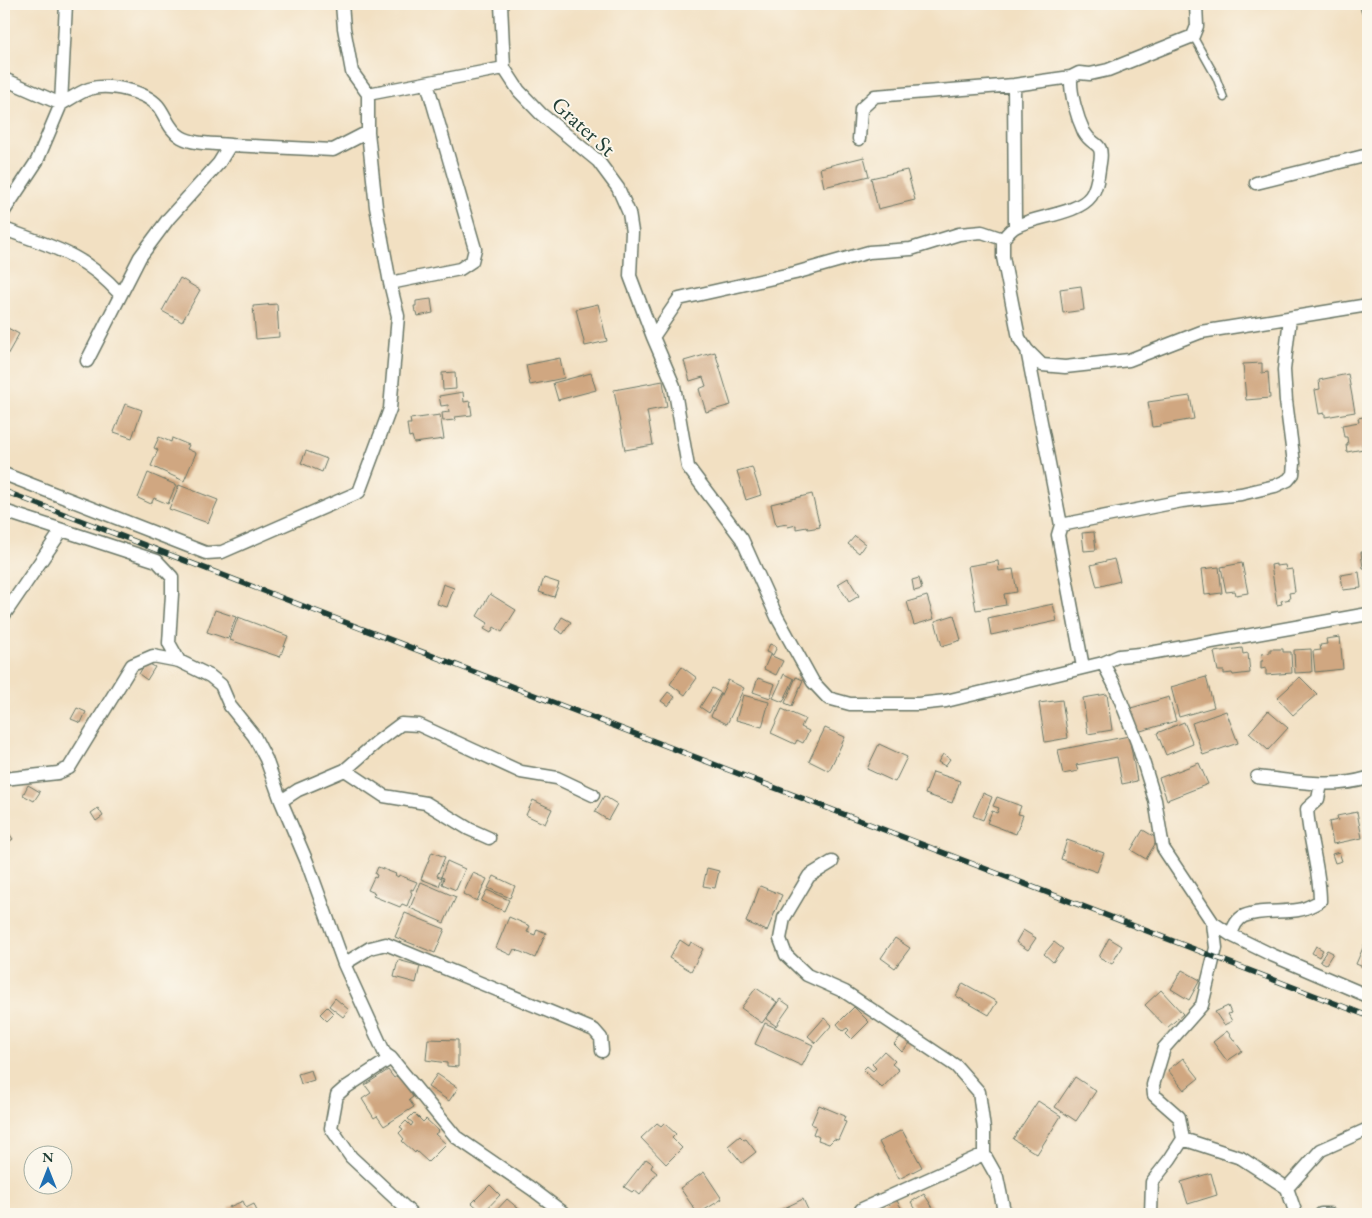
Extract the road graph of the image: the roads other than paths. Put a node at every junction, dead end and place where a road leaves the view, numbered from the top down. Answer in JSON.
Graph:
{"nodes":[{"id":1,"x":66,"y":4,"type":"edge"},
{"id":2,"x":342,"y":4,"type":"edge"},
{"id":3,"x":501,"y":4,"type":"edge"},
{"id":4,"x":1196,"y":4,"type":"edge"},
{"id":5,"x":1367,"y":4,"type":"edge"},
{"id":6,"x":1368,"y":10,"type":"edge"},
{"id":7,"x":1193,"y":36,"type":"junction"},
{"id":8,"x":504,"y":68,"type":"junction"},
{"id":9,"x":1071,"y":77,"type":"junction"},
{"id":10,"x":4,"y":78,"type":"edge"},
{"id":11,"x":427,"y":83,"type":"junction"},
{"id":12,"x":1014,"y":85,"type":"junction"},
{"id":13,"x":368,"y":94,"type":"junction"},
{"id":14,"x":1224,"y":98,"type":"dead end"},
{"id":15,"x":61,"y":104,"type":"junction"},
{"id":16,"x":368,"y":132,"type":"junction"},
{"id":17,"x":859,"y":139,"type":"dead end"},
{"id":18,"x":230,"y":145,"type":"junction"},
{"id":19,"x":1368,"y":155,"type":"edge"},
{"id":20,"x":1256,"y":183,"type":"dead end"},
{"id":21,"x":4,"y":211,"type":"edge"},
{"id":22,"x":1015,"y":226,"type":"junction"},
{"id":23,"x":4,"y":229,"type":"edge"},
{"id":24,"x":1003,"y":239,"type":"junction"},
{"id":25,"x":390,"y":283,"type":"junction"},
{"id":26,"x":120,"y":294,"type":"junction"},
{"id":27,"x":1368,"y":306,"type":"edge"},
{"id":28,"x":1290,"y":318,"type":"junction"},
{"id":29,"x":653,"y":337,"type":"junction"},
{"id":30,"x":1028,"y":350,"type":"junction"},
{"id":31,"x":87,"y":361,"type":"dead end"},
{"id":32,"x":4,"y":474,"type":"edge"},
{"id":33,"x":4,"y":511,"type":"edge"},
{"id":34,"x":1061,"y":525,"type":"junction"},
{"id":35,"x":62,"y":530,"type":"junction"},
{"id":36,"x":1368,"y":614,"type":"edge"},
{"id":37,"x":4,"y":615,"type":"edge"},
{"id":38,"x":179,"y":661,"type":"junction"},
{"id":39,"x":1103,"y":663,"type":"junction"},
{"id":40,"x":1083,"y":667,"type":"junction"},
{"id":41,"x":345,"y":770,"type":"junction"},
{"id":42,"x":1257,"y":777,"type":"dead end"},
{"id":43,"x":1368,"y":778,"type":"edge"},
{"id":44,"x":4,"y":779,"type":"edge"},
{"id":45,"x":1322,"y":784,"type":"junction"},
{"id":46,"x":593,"y":795,"type":"dead end"},
{"id":47,"x":281,"y":801,"type":"junction"},
{"id":48,"x":489,"y":838,"type":"dead end"},
{"id":49,"x":832,"y":862,"type":"dead end"},
{"id":50,"x":1212,"y":923,"type":"junction"},
{"id":51,"x":1231,"y":935,"type":"junction"},
{"id":52,"x":344,"y":964,"type":"junction"},
{"id":53,"x":1368,"y":996,"type":"edge"},
{"id":54,"x":602,"y":1051,"type":"dead end"},
{"id":55,"x":391,"y":1058,"type":"junction"},
{"id":56,"x":1368,"y":1129,"type":"edge"},
{"id":57,"x":1183,"y":1139,"type":"junction"},
{"id":58,"x":984,"y":1154,"type":"junction"},
{"id":59,"x":1287,"y":1188,"type":"junction"},
{"id":60,"x":412,"y":1214,"type":"edge"},
{"id":61,"x":565,"y":1214,"type":"edge"},
{"id":62,"x":858,"y":1214,"type":"edge"},
{"id":63,"x":1003,"y":1214,"type":"edge"},
{"id":64,"x":1151,"y":1214,"type":"edge"},
{"id":65,"x":1296,"y":1214,"type":"edge"},
{"id":66,"x":1321,"y":1214,"type":"edge"},
{"id":67,"x":1330,"y":1214,"type":"edge"}],
"edges":[{"from":1,"to":15,"type":"street"},
{"from":2,"to":13,"type":"street"},
{"from":3,"to":8,"type":"street"},
{"from":4,"to":7,"type":"street"},
{"from":5,"to":6,"type":"street"},
{"from":7,"to":9,"type":"street"},
{"from":7,"to":14,"type":"lane"},
{"from":8,"to":11,"type":"street"},
{"from":8,"to":29,"type":"street","name":"Grater St"},
{"from":9,"to":12,"type":"street"},
{"from":9,"to":22,"type":"street"},
{"from":10,"to":15,"type":"street"},
{"from":11,"to":13,"type":"street"},
{"from":11,"to":25,"type":"street"},
{"from":12,"to":17,"type":"street"},
{"from":12,"to":22,"type":"street"},
{"from":13,"to":16,"type":"street"},
{"from":15,"to":18,"type":"street"},
{"from":15,"to":21,"type":"street"},
{"from":16,"to":18,"type":"street"},
{"from":16,"to":25,"type":"street"},
{"from":18,"to":26,"type":"street"},
{"from":19,"to":20,"type":"street"},
{"from":22,"to":24,"type":"street"},
{"from":23,"to":26,"type":"street"},
{"from":24,"to":29,"type":"street"},
{"from":24,"to":30,"type":"street"},
{"from":25,"to":32,"type":"street"},
{"from":26,"to":31,"type":"street"},
{"from":27,"to":28,"type":"street"},
{"from":28,"to":30,"type":"street"},
{"from":28,"to":34,"type":"street"},
{"from":29,"to":40,"type":"street","name":"Grater St"},
{"from":30,"to":34,"type":"street"},
{"from":33,"to":35,"type":"street"},
{"from":34,"to":40,"type":"street"},
{"from":35,"to":37,"type":"street"},
{"from":35,"to":38,"type":"street"},
{"from":36,"to":39,"type":"street","name":"Grater St"},
{"from":38,"to":44,"type":"street"},
{"from":38,"to":47,"type":"street"},
{"from":39,"to":40,"type":"street","name":"Grater St"},
{"from":39,"to":50,"type":"street"},
{"from":41,"to":46,"type":"street"},
{"from":41,"to":47,"type":"street"},
{"from":41,"to":48,"type":"street"},
{"from":42,"to":45,"type":"street"},
{"from":43,"to":45,"type":"street"},
{"from":45,"to":51,"type":"street"},
{"from":47,"to":52,"type":"street"},
{"from":49,"to":58,"type":"street"},
{"from":50,"to":51,"type":"street"},
{"from":50,"to":57,"type":"street"},
{"from":51,"to":53,"type":"street"},
{"from":52,"to":54,"type":"street"},
{"from":52,"to":55,"type":"street"},
{"from":55,"to":60,"type":"street"},
{"from":55,"to":61,"type":"street"},
{"from":56,"to":59,"type":"street"},
{"from":57,"to":59,"type":"street"},
{"from":57,"to":64,"type":"street"},
{"from":58,"to":62,"type":"street"},
{"from":58,"to":63,"type":"street"},
{"from":59,"to":65,"type":"street"},
{"from":66,"to":67,"type":"street"}]}
